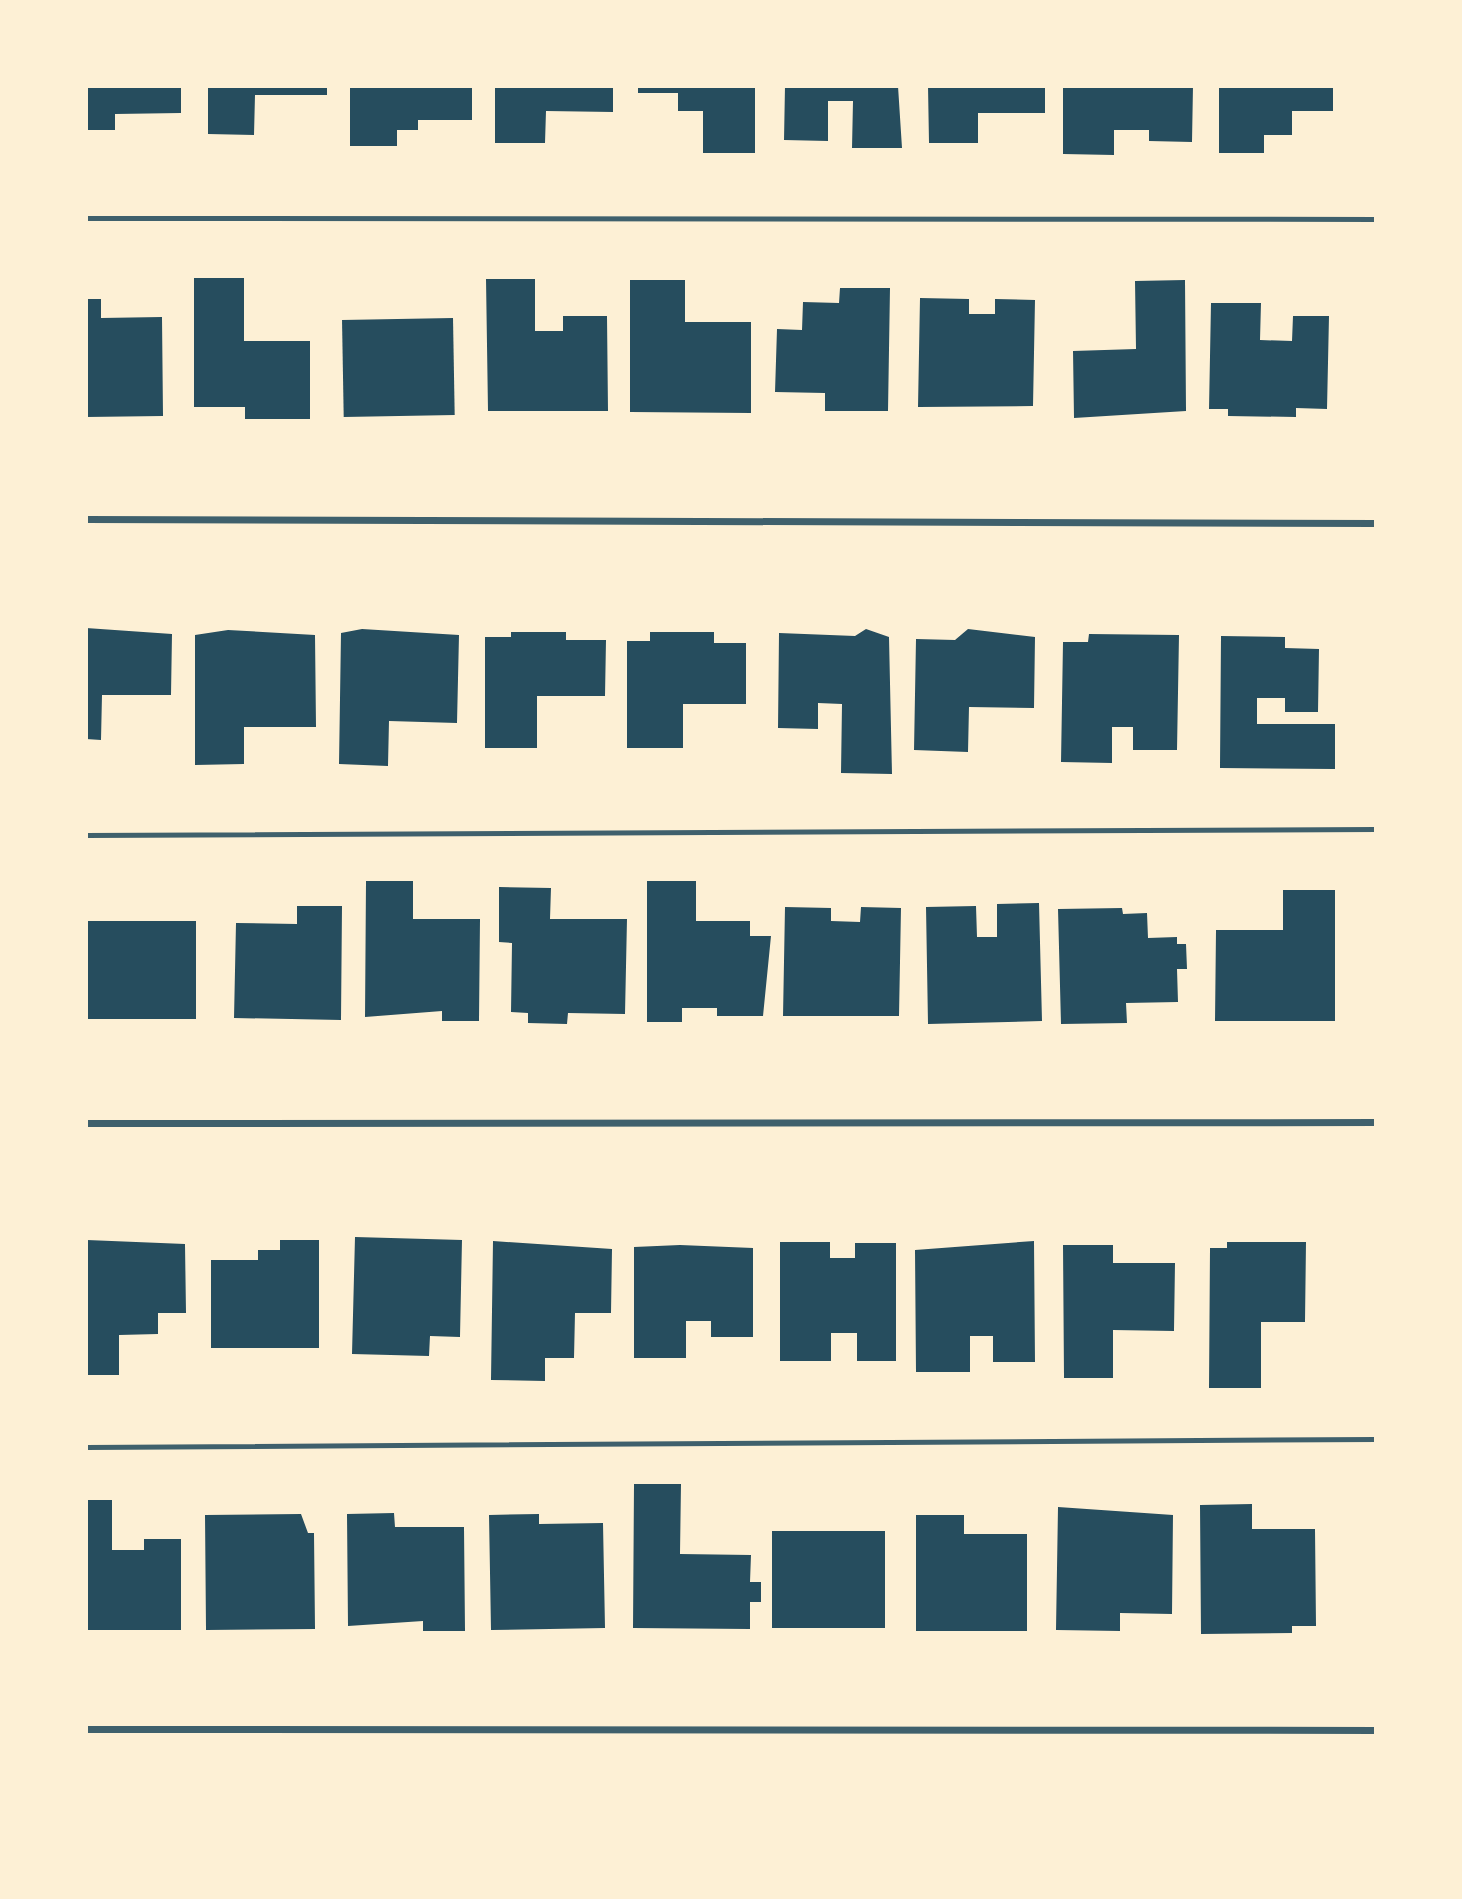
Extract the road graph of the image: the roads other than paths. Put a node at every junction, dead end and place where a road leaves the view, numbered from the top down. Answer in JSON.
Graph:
{"nodes":[{"id":1,"x":86,"y":218,"type":"edge"},
{"id":2,"x":1376,"y":219,"type":"edge"},
{"id":3,"x":86,"y":519,"type":"edge"},
{"id":4,"x":1376,"y":523,"type":"edge"},
{"id":5,"x":1376,"y":829,"type":"edge"},
{"id":6,"x":86,"y":835,"type":"edge"},
{"id":7,"x":1376,"y":1122,"type":"edge"},
{"id":8,"x":86,"y":1123,"type":"edge"},
{"id":9,"x":1376,"y":1439,"type":"edge"},
{"id":10,"x":86,"y":1447,"type":"edge"},
{"id":11,"x":86,"y":1729,"type":"edge"},
{"id":12,"x":1376,"y":1730,"type":"edge"}],
"edges":[{"from":1,"to":2,"type":"lane"},
{"from":3,"to":4,"type":"street"},
{"from":5,"to":6,"type":"lane"},
{"from":7,"to":8,"type":"street"},
{"from":9,"to":10,"type":"lane"},
{"from":11,"to":12,"type":"street"}]}
